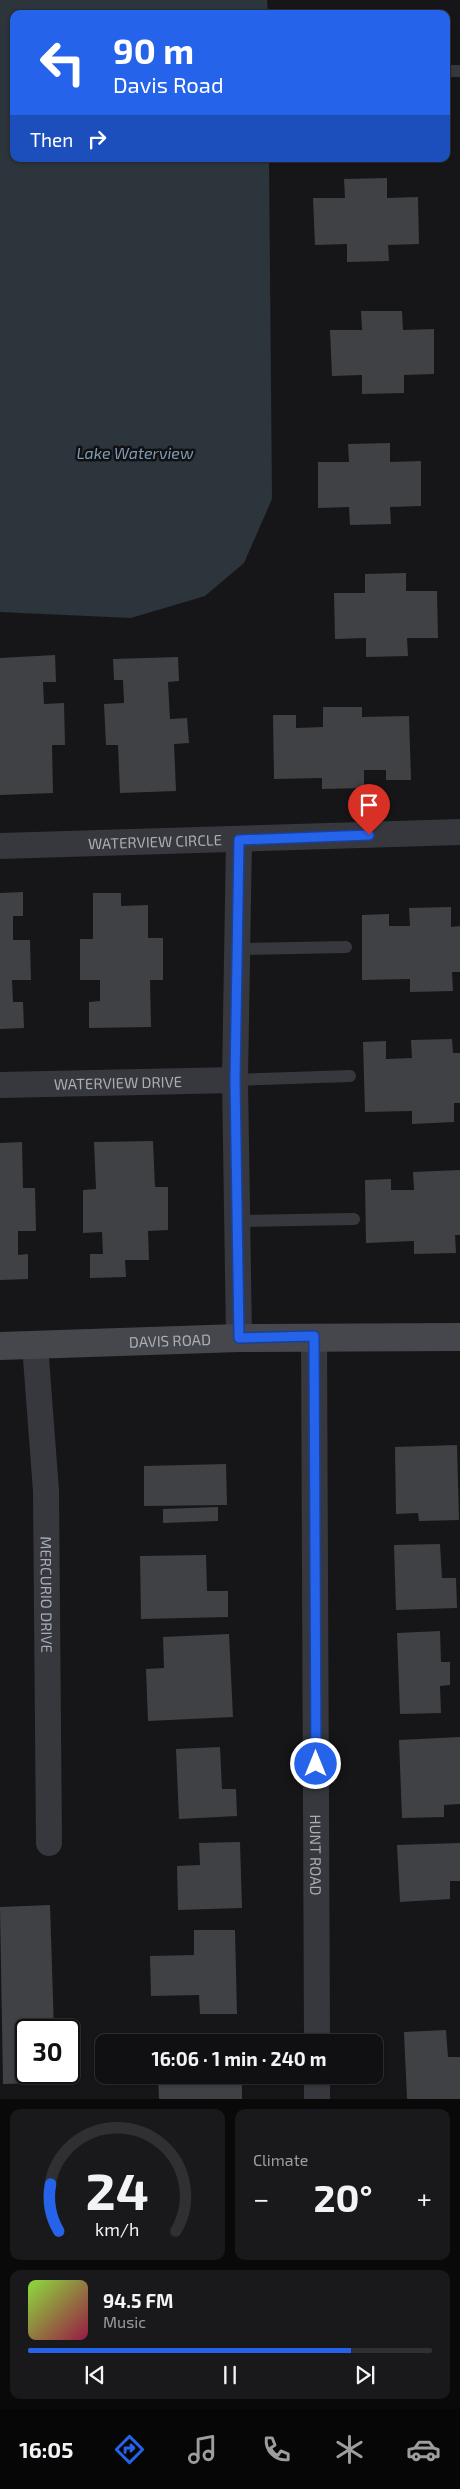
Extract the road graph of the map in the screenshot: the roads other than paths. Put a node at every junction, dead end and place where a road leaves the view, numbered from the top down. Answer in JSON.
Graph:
{"nodes":[{"id":1,"x":460,"y":832,"type":"edge"},
{"id":2,"x":239,"y":840,"type":"junction"},
{"id":3,"x":0,"y":846,"type":"edge"},
{"id":4,"x":346,"y":946,"type":"dead end"},
{"id":5,"x":237,"y":949,"type":"junction"},
{"id":6,"x":350,"y":1076,"type":"dead end"},
{"id":7,"x":235,"y":1080,"type":"junction"},
{"id":8,"x":0,"y":1085,"type":"edge"},
{"id":9,"x":354,"y":1219,"type":"dead end"},
{"id":10,"x":237,"y":1221,"type":"junction"},
{"id":11,"x":314,"y":1336,"type":"junction"},
{"id":12,"x":460,"y":1337,"type":"edge"},
{"id":13,"x":239,"y":1338,"type":"junction"},
{"id":14,"x":35,"y":1345,"type":"junction"},
{"id":15,"x":0,"y":1346,"type":"edge"},
{"id":16,"x":49,"y":1843,"type":"dead end"},
{"id":17,"x":317,"y":2034,"type":"edge"},
{"id":18,"x":317,"y":2084,"type":"edge"},
{"id":19,"x":317,"y":2099,"type":"edge"}],
"edges":[{"from":1,"to":2,"type":"street","name":"WATERVIEW CIRCLE"},
{"from":2,"to":3,"type":"street","name":"WATERVIEW CIRCLE"},
{"from":2,"to":5,"type":"street"},
{"from":4,"to":5,"type":"lane"},
{"from":5,"to":7,"type":"street"},
{"from":6,"to":7,"type":"lane"},
{"from":7,"to":8,"type":"street","name":"WATERVIEW DRIVE"},
{"from":7,"to":10,"type":"street"},
{"from":9,"to":10,"type":"lane"},
{"from":10,"to":13,"type":"street"},
{"from":11,"to":12,"type":"street","name":"DAVIS ROAD"},
{"from":11,"to":13,"type":"street","name":"DAVIS ROAD"},
{"from":11,"to":17,"type":"street","name":"HUNT ROAD"},
{"from":13,"to":14,"type":"street","name":"DAVIS ROAD"},
{"from":14,"to":15,"type":"street","name":"DAVIS ROAD"},
{"from":14,"to":16,"type":"street","name":"MERCURIO DRIVE"},
{"from":18,"to":19,"type":"street"}]}
